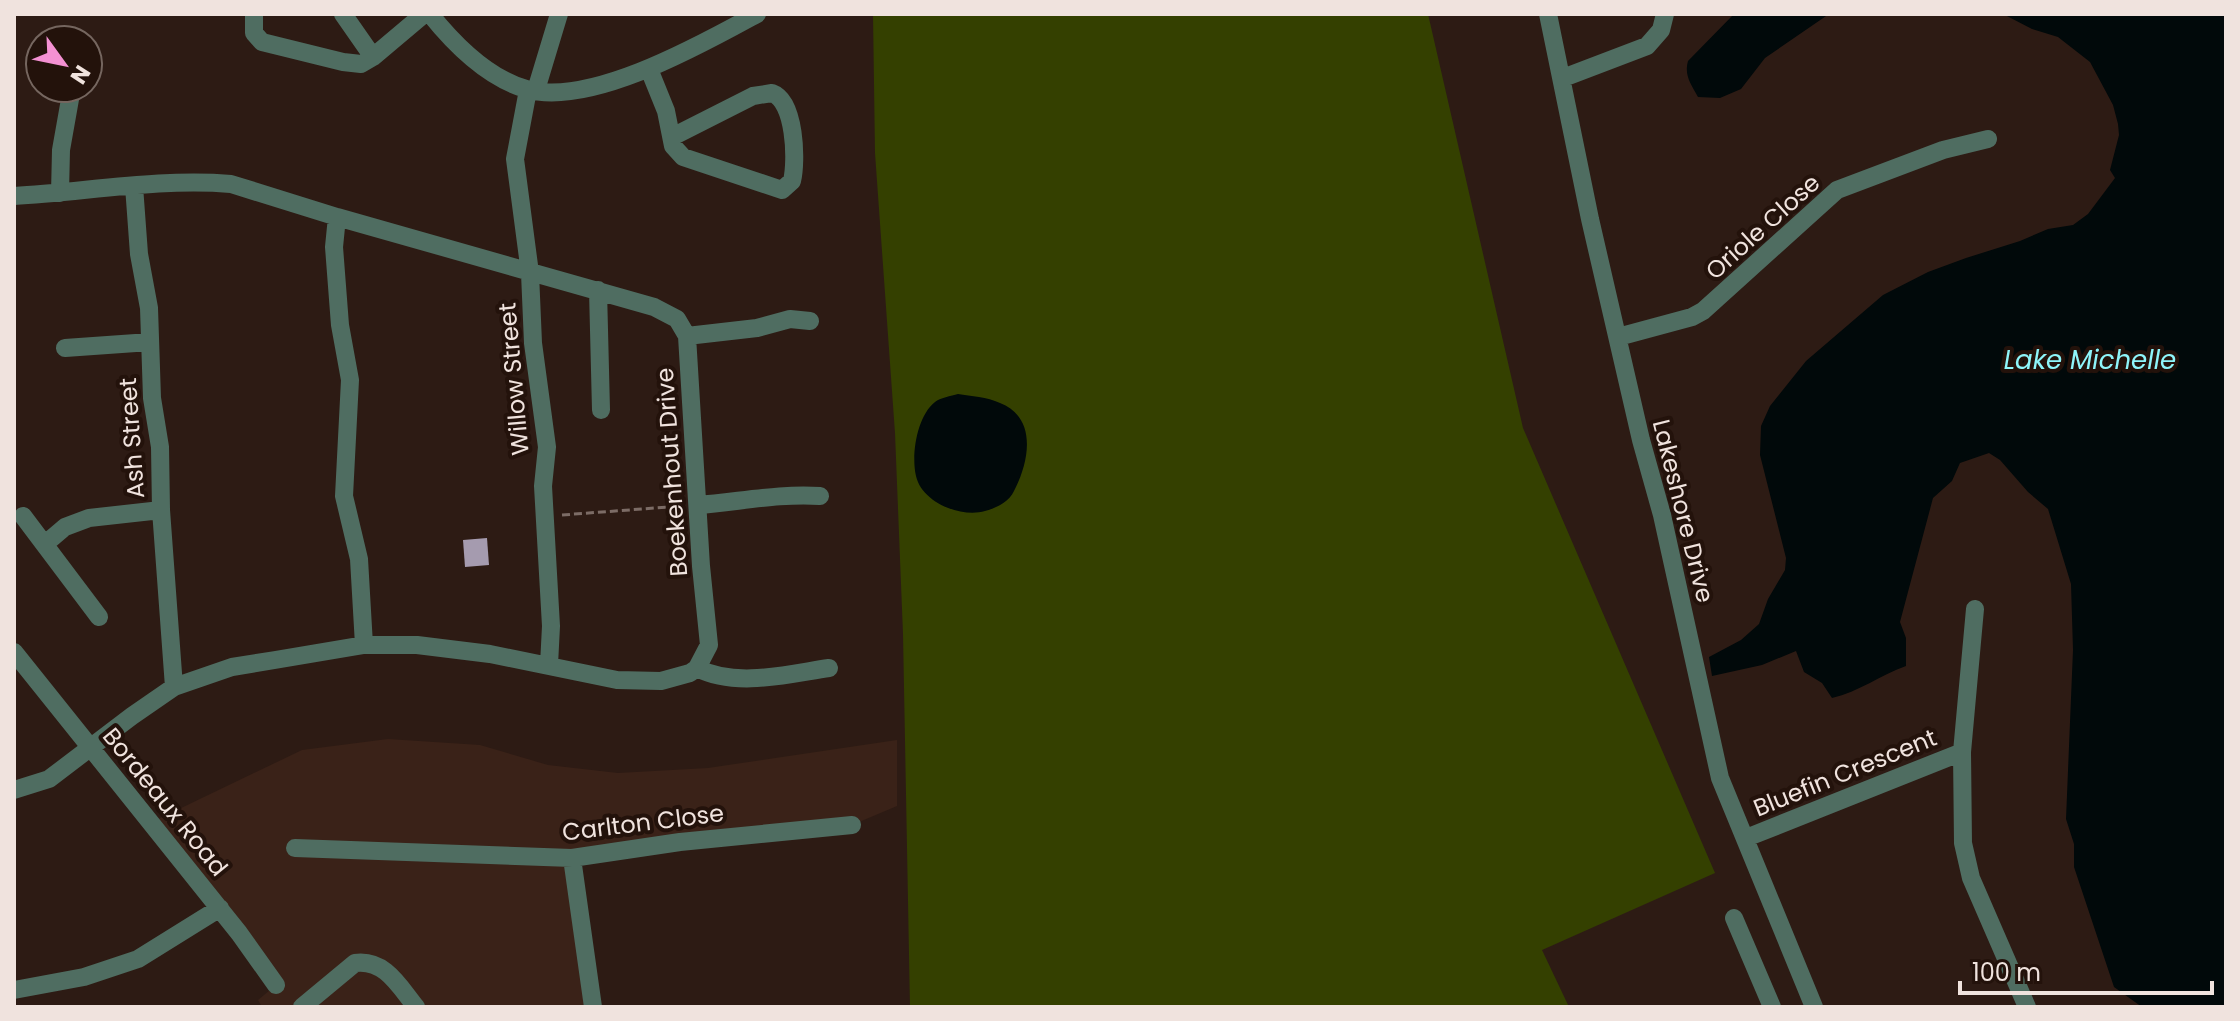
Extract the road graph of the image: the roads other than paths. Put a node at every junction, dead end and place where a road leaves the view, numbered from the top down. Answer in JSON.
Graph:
{"nodes":[{"id":1,"x":254,"y":14,"type":"edge"},
{"id":2,"x":343,"y":14,"type":"edge"},
{"id":3,"x":427,"y":14,"type":"edge"},
{"id":4,"x":559,"y":14,"type":"edge"},
{"id":5,"x":757,"y":14,"type":"edge"},
{"id":6,"x":1548,"y":14,"type":"edge"},
{"id":7,"x":1665,"y":14,"type":"edge"},
{"id":8,"x":373,"y":57,"type":"junction"},
{"id":9,"x":649,"y":69,"type":"junction"},
{"id":10,"x":1563,"y":78,"type":"junction"},
{"id":11,"x":532,"y":90,"type":"junction"},
{"id":12,"x":69,"y":104,"type":"edge"},
{"id":13,"x":672,"y":137,"type":"junction"},
{"id":14,"x":1988,"y":139,"type":"dead end"},
{"id":15,"x":134,"y":186,"type":"junction"},
{"id":16,"x":60,"y":193,"type":"junction"},
{"id":17,"x":14,"y":196,"type":"edge"},
{"id":18,"x":337,"y":217,"type":"junction"},
{"id":19,"x":530,"y":273,"type":"junction"},
{"id":20,"x":598,"y":290,"type":"junction"},
{"id":21,"x":810,"y":321,"type":"dead end"},
{"id":22,"x":687,"y":336,"type":"junction"},
{"id":23,"x":1618,"y":337,"type":"junction"},
{"id":24,"x":150,"y":342,"type":"junction"},
{"id":25,"x":65,"y":348,"type":"dead end"},
{"id":26,"x":601,"y":410,"type":"dead end"},
{"id":27,"x":820,"y":496,"type":"dead end"},
{"id":28,"x":698,"y":505,"type":"junction"},
{"id":29,"x":161,"y":510,"type":"junction"},
{"id":30,"x":23,"y":516,"type":"dead end"},
{"id":31,"x":45,"y":544,"type":"junction"},
{"id":32,"x":1975,"y":609,"type":"dead end"},
{"id":33,"x":99,"y":617,"type":"dead end"},
{"id":34,"x":364,"y":645,"type":"junction"},
{"id":35,"x":14,"y":652,"type":"edge"},
{"id":36,"x":549,"y":665,"type":"junction"},
{"id":37,"x":697,"y":668,"type":"junction"},
{"id":38,"x":829,"y":668,"type":"dead end"},
{"id":39,"x":174,"y":687,"type":"junction"},
{"id":40,"x":90,"y":748,"type":"junction"},
{"id":41,"x":1962,"y":752,"type":"junction"},
{"id":42,"x":14,"y":790,"type":"edge"},
{"id":43,"x":852,"y":825,"type":"dead end"},
{"id":44,"x":1746,"y":838,"type":"junction"},
{"id":45,"x":295,"y":848,"type":"dead end"},
{"id":46,"x":572,"y":858,"type":"junction"},
{"id":47,"x":220,"y":908,"type":"junction"},
{"id":48,"x":1734,"y":918,"type":"dead end"},
{"id":49,"x":276,"y":985,"type":"dead end"},
{"id":50,"x":14,"y":990,"type":"edge"},
{"id":51,"x":302,"y":1007,"type":"edge"},
{"id":52,"x":416,"y":1007,"type":"edge"},
{"id":53,"x":593,"y":1007,"type":"edge"},
{"id":54,"x":1772,"y":1007,"type":"edge"},
{"id":55,"x":1814,"y":1007,"type":"edge"},
{"id":56,"x":2027,"y":1007,"type":"edge"}],
"edges":[{"from":1,"to":8,"type":"street"},
{"from":2,"to":8,"type":"street"},
{"from":3,"to":8,"type":"street"},
{"from":3,"to":11,"type":"street"},
{"from":4,"to":11,"type":"street","name":"Willow Street"},
{"from":5,"to":9,"type":"street"},
{"from":6,"to":10,"type":"street","name":"Lakeshore Drive"},
{"from":7,"to":10,"type":"street"},
{"from":9,"to":11,"type":"street"},
{"from":9,"to":13,"type":"street"},
{"from":10,"to":23,"type":"street","name":"Lakeshore Drive"},
{"from":11,"to":19,"type":"street","name":"Willow Street"},
{"from":12,"to":16,"type":"street"},
{"from":13,"to":13,"type":"street"},
{"from":14,"to":23,"type":"street","name":"Oriole Close"},
{"from":15,"to":16,"type":"street","name":"Boekenhout Drive"},
{"from":15,"to":18,"type":"street","name":"Boekenhout Drive"},
{"from":15,"to":24,"type":"street","name":"Ash Street"},
{"from":16,"to":17,"type":"street","name":"Boekenhout Drive"},
{"from":18,"to":19,"type":"street","name":"Boekenhout Drive"},
{"from":18,"to":34,"type":"street"},
{"from":19,"to":20,"type":"street","name":"Boekenhout Drive"},
{"from":19,"to":36,"type":"street","name":"Willow Street"},
{"from":20,"to":22,"type":"street","name":"Boekenhout Drive"},
{"from":20,"to":26,"type":"street"},
{"from":21,"to":22,"type":"street"},
{"from":22,"to":28,"type":"street","name":"Boekenhout Drive"},
{"from":23,"to":44,"type":"street","name":"Lakeshore Drive"},
{"from":24,"to":25,"type":"street"},
{"from":24,"to":29,"type":"street","name":"Ash Street"},
{"from":27,"to":28,"type":"street"},
{"from":28,"to":37,"type":"street","name":"Boekenhout Drive"},
{"from":29,"to":31,"type":"street"},
{"from":29,"to":39,"type":"street","name":"Ash Street"},
{"from":30,"to":31,"type":"street"},
{"from":31,"to":33,"type":"street"},
{"from":32,"to":41,"type":"street","name":"Bluefin Crescent"},
{"from":34,"to":36,"type":"street"},
{"from":34,"to":39,"type":"street"},
{"from":35,"to":40,"type":"street","name":"Bordeaux Road"},
{"from":36,"to":37,"type":"street"},
{"from":37,"to":38,"type":"street"},
{"from":39,"to":40,"type":"street"},
{"from":40,"to":42,"type":"street"},
{"from":40,"to":47,"type":"street","name":"Bordeaux Road"},
{"from":41,"to":44,"type":"street","name":"Bluefin Crescent"},
{"from":41,"to":56,"type":"street","name":"Bluefin Crescent"},
{"from":43,"to":46,"type":"street","name":"Carlton Close"},
{"from":44,"to":55,"type":"street","name":"Lakeshore Drive"},
{"from":45,"to":46,"type":"street","name":"Carlton Close"},
{"from":46,"to":53,"type":"street"},
{"from":47,"to":49,"type":"street","name":"Bordeaux Road"},
{"from":47,"to":50,"type":"street"},
{"from":48,"to":54,"type":"street"},
{"from":51,"to":52,"type":"street"}]}
